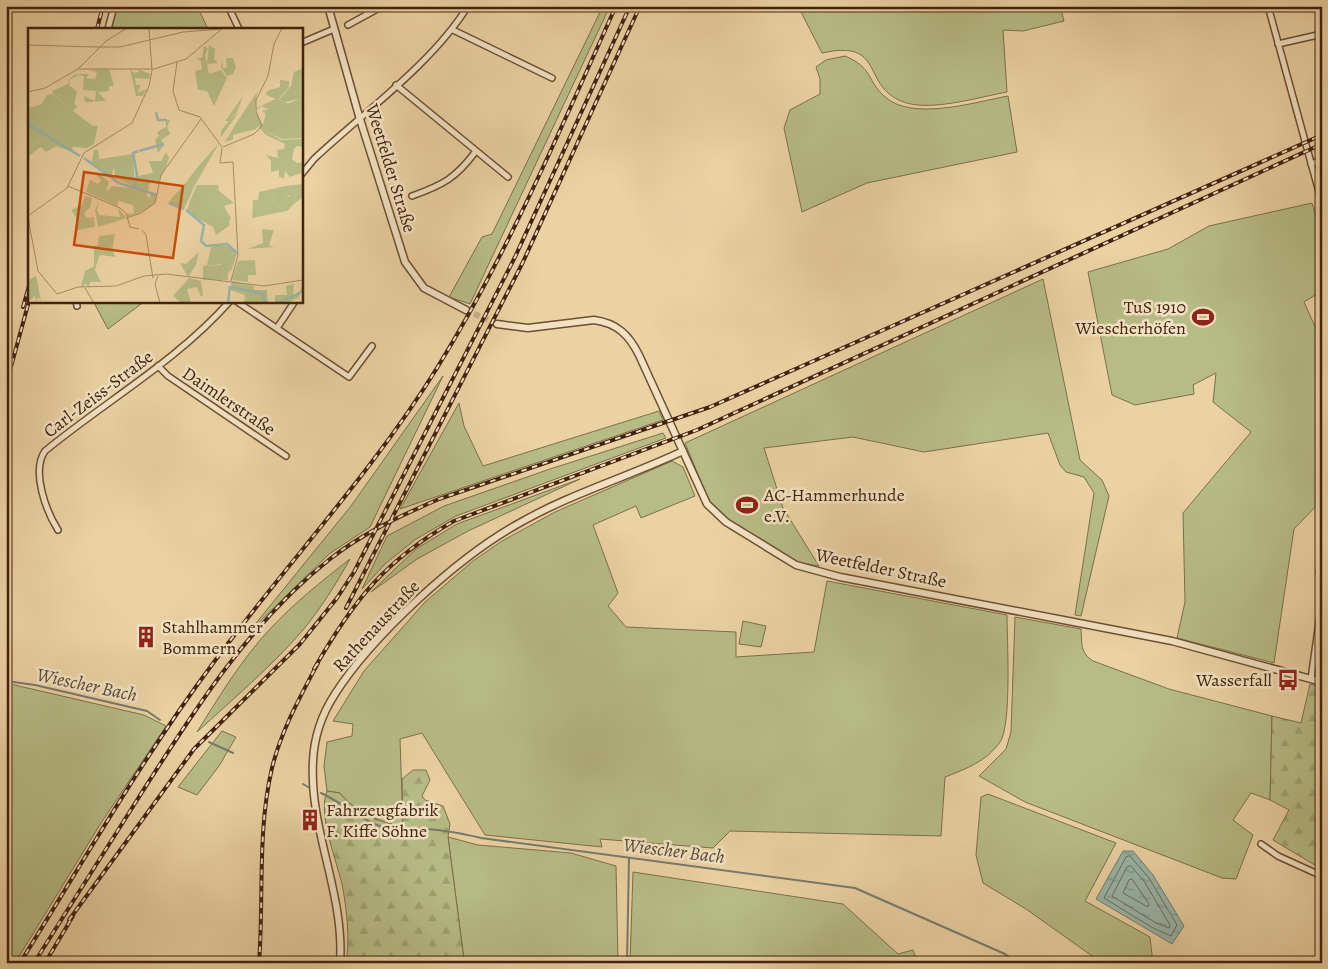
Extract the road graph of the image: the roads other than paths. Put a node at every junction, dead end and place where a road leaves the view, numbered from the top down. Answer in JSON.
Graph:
{"nodes":[{"id":1,"x":114,"y":6,"type":"edge"},
{"id":2,"x":228,"y":6,"type":"edge"},
{"id":3,"x":328,"y":6,"type":"edge"},
{"id":4,"x":364,"y":6,"type":"edge"},
{"id":5,"x":383,"y":6,"type":"edge"},
{"id":6,"x":468,"y":6,"type":"edge"},
{"id":7,"x":1268,"y":6,"type":"edge"},
{"id":8,"x":368,"y":14,"type":"junction"},
{"id":9,"x":348,"y":25,"type":"dead end"},
{"id":10,"x":108,"y":28,"type":"edge"},
{"id":11,"x":239,"y":28,"type":"edge"},
{"id":12,"x":334,"y":29,"type":"junction"},
{"id":13,"x":453,"y":30,"type":"junction"},
{"id":14,"x":1322,"y":34,"type":"edge"},
{"id":15,"x":302,"y":43,"type":"edge"},
{"id":16,"x":1278,"y":44,"type":"junction"},
{"id":17,"x":552,"y":78,"type":"dead end"},
{"id":18,"x":396,"y":85,"type":"junction"},
{"id":19,"x":359,"y":116,"type":"junction"},
{"id":20,"x":476,"y":151,"type":"junction"},
{"id":21,"x":1322,"y":160,"type":"edge"},
{"id":22,"x":1311,"y":164,"type":"junction"},
{"id":23,"x":302,"y":175,"type":"edge"},
{"id":24,"x":508,"y":177,"type":"dead end"},
{"id":25,"x":412,"y":196,"type":"dead end"},
{"id":26,"x":1322,"y":203,"type":"edge"},
{"id":27,"x":229,"y":302,"type":"edge"},
{"id":28,"x":238,"y":302,"type":"edge"},
{"id":29,"x":294,"y":302,"type":"edge"},
{"id":30,"x":466,"y":310,"type":"tunnel mouth"},
{"id":31,"x":496,"y":324,"type":"tunnel mouth"},
{"id":32,"x":277,"y":328,"type":"junction"},
{"id":33,"x":372,"y":346,"type":"dead end"},
{"id":34,"x":158,"y":366,"type":"junction"},
{"id":35,"x":683,"y":451,"type":"junction"},
{"id":36,"x":286,"y":456,"type":"dead end"},
{"id":37,"x":58,"y":530,"type":"dead end"},
{"id":38,"x":1322,"y":550,"type":"edge"},
{"id":39,"x":1322,"y":576,"type":"edge"},
{"id":40,"x":1322,"y":600,"type":"edge"},
{"id":41,"x":1311,"y":679,"type":"junction"},
{"id":42,"x":1322,"y":682,"type":"edge"},
{"id":43,"x":1261,"y":844,"type":"dead end"},
{"id":44,"x":1322,"y":876,"type":"edge"},
{"id":45,"x":340,"y":963,"type":"edge"}],
"edges":[{"from":1,"to":10,"type":"street"},
{"from":2,"to":11,"type":"street"},
{"from":3,"to":12,"type":"street","name":"Weetfelder Straße"},
{"from":4,"to":8,"type":"street"},
{"from":5,"to":8,"type":"street"},
{"from":6,"to":13,"type":"street"},
{"from":7,"to":16,"type":"street"},
{"from":8,"to":9,"type":"street"},
{"from":12,"to":15,"type":"street"},
{"from":12,"to":19,"type":"street","name":"Weetfelder Straße"},
{"from":13,"to":17,"type":"street"},
{"from":13,"to":18,"type":"street"},
{"from":14,"to":16,"type":"street"},
{"from":16,"to":22,"type":"street"},
{"from":18,"to":19,"type":"street"},
{"from":18,"to":20,"type":"street"},
{"from":19,"to":23,"type":"street"},
{"from":19,"to":30,"type":"street","name":"Weetfelder Straße"},
{"from":20,"to":24,"type":"street"},
{"from":20,"to":25,"type":"street"},
{"from":21,"to":22,"type":"street"},
{"from":22,"to":26,"type":"street"},
{"from":27,"to":34,"type":"street","name":"Carl-Zeiss-Straße"},
{"from":28,"to":32,"type":"street"},
{"from":29,"to":32,"type":"street"},
{"from":31,"to":35,"type":"street","name":"Weetfelder Straße"},
{"from":32,"to":33,"type":"street"},
{"from":34,"to":36,"type":"street","name":"Daimlerstraße"},
{"from":34,"to":37,"type":"street","name":"Carl-Zeiss-Straße"},
{"from":35,"to":41,"type":"street","name":"Weetfelder Straße"},
{"from":35,"to":45,"type":"street","name":"Rathenaustraße"},
{"from":38,"to":39,"type":"street"},
{"from":40,"to":41,"type":"street"},
{"from":41,"to":42,"type":"street","name":"Weetfelder Straße"},
{"from":43,"to":44,"type":"street"}]}
